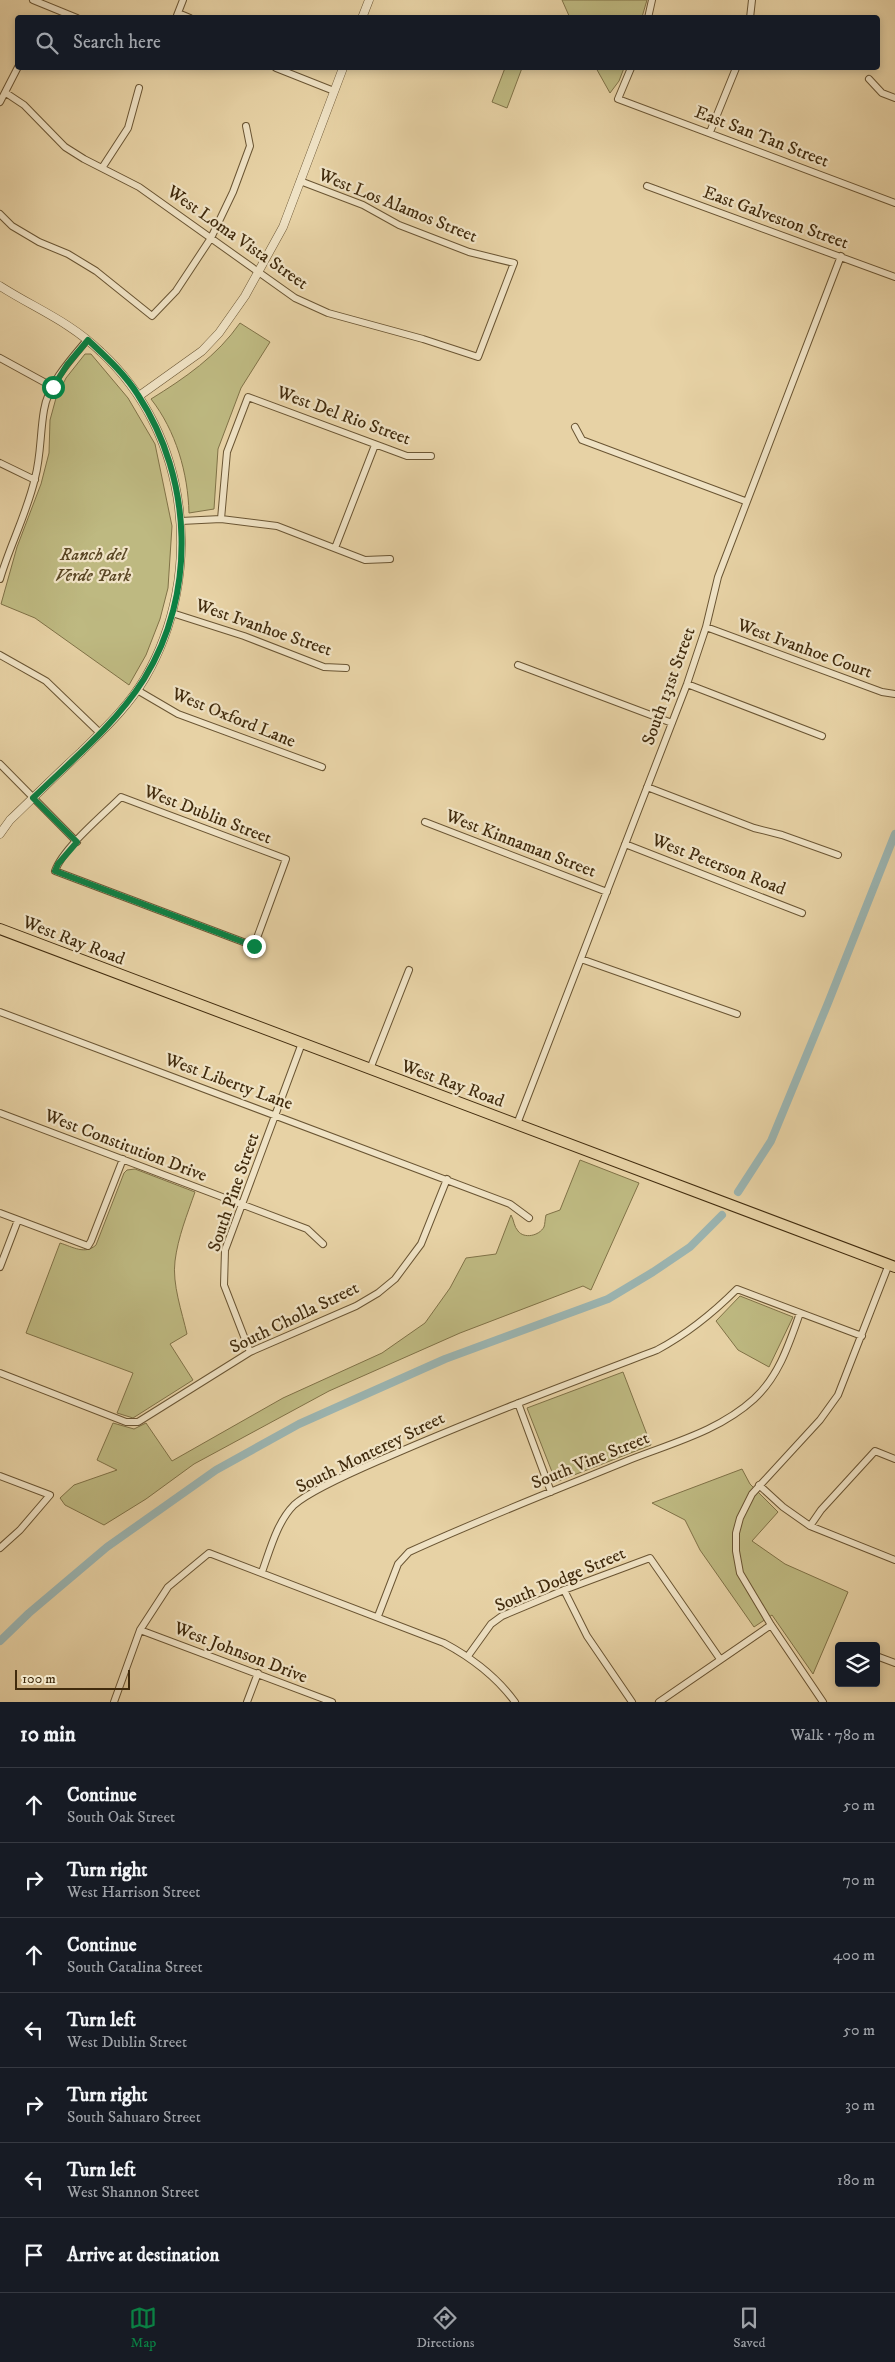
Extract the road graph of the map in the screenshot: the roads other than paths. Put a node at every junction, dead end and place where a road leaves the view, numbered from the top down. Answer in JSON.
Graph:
{"nodes":[{"id":1,"x":33,"y":0,"type":"edge"},
{"id":2,"x":183,"y":0,"type":"edge"},
{"id":3,"x":368,"y":0,"type":"edge"},
{"id":4,"x":652,"y":0,"type":"edge"},
{"id":5,"x":752,"y":0,"type":"edge"},
{"id":6,"x":70,"y":15,"type":"edge"},
{"id":7,"x":177,"y":15,"type":"edge"},
{"id":8,"x":363,"y":15,"type":"edge"},
{"id":9,"x":649,"y":15,"type":"edge"},
{"id":10,"x":750,"y":15,"type":"edge"},
{"id":11,"x":17,"y":70,"type":"edge"},
{"id":12,"x":281,"y":70,"type":"edge"},
{"id":13,"x":342,"y":70,"type":"edge"},
{"id":14,"x":630,"y":70,"type":"edge"},
{"id":15,"x":735,"y":70,"type":"edge"},
{"id":16,"x":869,"y":79,"type":"dead end"},
{"id":17,"x":139,"y":88,"type":"dead end"},
{"id":18,"x":334,"y":92,"type":"junction"},
{"id":19,"x":6,"y":93,"type":"junction"},
{"id":20,"x":895,"y":98,"type":"edge"},
{"id":21,"x":0,"y":102,"type":"edge"},
{"id":22,"x":246,"y":126,"type":"dead end"},
{"id":23,"x":710,"y":132,"type":"junction"},
{"id":24,"x":102,"y":168,"type":"junction"},
{"id":25,"x":300,"y":181,"type":"junction"},
{"id":26,"x":647,"y":186,"type":"dead end"},
{"id":27,"x":895,"y":203,"type":"edge"},
{"id":28,"x":0,"y":214,"type":"edge"},
{"id":29,"x":211,"y":238,"type":"junction"},
{"id":30,"x":841,"y":256,"type":"junction"},
{"id":31,"x":259,"y":273,"type":"junction"},
{"id":32,"x":895,"y":277,"type":"edge"},
{"id":33,"x":0,"y":286,"type":"edge"},
{"id":34,"x":88,"y":340,"type":"junction"},
{"id":35,"x":478,"y":357,"type":"joint"},
{"id":36,"x":0,"y":358,"type":"edge"},
{"id":37,"x":53,"y":387,"type":"junction"},
{"id":38,"x":139,"y":396,"type":"junction"},
{"id":39,"x":576,"y":427,"type":"dead end"},
{"id":40,"x":375,"y":445,"type":"junction"},
{"id":41,"x":431,"y":456,"type":"dead end"},
{"id":42,"x":0,"y":463,"type":"edge"},
{"id":43,"x":35,"y":480,"type":"junction"},
{"id":44,"x":745,"y":501,"type":"junction"},
{"id":45,"x":221,"y":519,"type":"junction"},
{"id":46,"x":181,"y":521,"type":"junction"},
{"id":47,"x":336,"y":548,"type":"junction"},
{"id":48,"x":390,"y":559,"type":"dead end"},
{"id":49,"x":0,"y":579,"type":"edge"},
{"id":50,"x":172,"y":613,"type":"junction"},
{"id":51,"x":706,"y":627,"type":"junction"},
{"id":52,"x":0,"y":655,"type":"edge"},
{"id":53,"x":518,"y":665,"type":"dead end"},
{"id":54,"x":346,"y":668,"type":"dead end"},
{"id":55,"x":687,"y":684,"type":"junction"},
{"id":56,"x":137,"y":690,"type":"junction"},
{"id":57,"x":895,"y":694,"type":"edge"},
{"id":58,"x":672,"y":723,"type":"junction"},
{"id":59,"x":100,"y":733,"type":"junction"},
{"id":60,"x":822,"y":736,"type":"dead end"},
{"id":61,"x":0,"y":764,"type":"edge"},
{"id":62,"x":322,"y":767,"type":"dead end"},
{"id":63,"x":647,"y":787,"type":"junction"},
{"id":64,"x":33,"y":798,"type":"junction"},
{"id":65,"x":425,"y":822,"type":"dead end"},
{"id":66,"x":0,"y":834,"type":"edge"},
{"id":67,"x":77,"y":842,"type":"junction"},
{"id":68,"x":625,"y":844,"type":"junction"},
{"id":69,"x":838,"y":856,"type":"dead end"},
{"id":70,"x":607,"y":892,"type":"junction"},
{"id":71,"x":802,"y":912,"type":"dead end"},
{"id":72,"x":0,"y":929,"type":"edge"},
{"id":73,"x":581,"y":959,"type":"junction"},
{"id":74,"x":409,"y":970,"type":"dead end"},
{"id":75,"x":0,"y":1012,"type":"edge"},
{"id":76,"x":737,"y":1014,"type":"dead end"},
{"id":77,"x":302,"y":1043,"type":"junction"},
{"id":78,"x":370,"y":1069,"type":"junction"},
{"id":79,"x":0,"y":1113,"type":"edge"},
{"id":80,"x":276,"y":1114,"type":"junction"},
{"id":81,"x":517,"y":1124,"type":"junction"},
{"id":82,"x":123,"y":1159,"type":"junction"},
{"id":83,"x":447,"y":1179,"type":"junction"},
{"id":84,"x":242,"y":1205,"type":"junction"},
{"id":85,"x":0,"y":1214,"type":"edge"},
{"id":86,"x":529,"y":1218,"type":"dead end"},
{"id":87,"x":18,"y":1220,"type":"junction"},
{"id":88,"x":323,"y":1244,"type":"dead end"},
{"id":89,"x":892,"y":1265,"type":"edge"},
{"id":90,"x":0,"y":1267,"type":"edge"},
{"id":91,"x":800,"y":1313,"type":"junction"},
{"id":92,"x":862,"y":1336,"type":"junction"},
{"id":93,"x":250,"y":1352,"type":"junction"},
{"id":94,"x":0,"y":1374,"type":"edge"},
{"id":95,"x":518,"y":1403,"type":"junction"},
{"id":96,"x":895,"y":1459,"type":"edge"},
{"id":97,"x":0,"y":1476,"type":"edge"},
{"id":98,"x":759,"y":1485,"type":"junction"},
{"id":99,"x":551,"y":1492,"type":"junction"},
{"id":100,"x":810,"y":1526,"type":"junction"},
{"id":101,"x":0,"y":1548,"type":"edge"},
{"id":102,"x":895,"y":1560,"type":"edge"},
{"id":103,"x":262,"y":1572,"type":"junction"},
{"id":104,"x":564,"y":1590,"type":"junction"},
{"id":105,"x":378,"y":1616,"type":"junction"},
{"id":106,"x":771,"y":1625,"type":"junction"},
{"id":107,"x":140,"y":1630,"type":"junction"},
{"id":108,"x":468,"y":1656,"type":"junction"},
{"id":109,"x":880,"y":1657,"type":"edge"},
{"id":110,"x":720,"y":1659,"type":"junction"},
{"id":111,"x":895,"y":1663,"type":"edge"},
{"id":112,"x":258,"y":1673,"type":"junction"},
{"id":113,"x":114,"y":1702,"type":"edge"},
{"id":114,"x":247,"y":1702,"type":"edge"},
{"id":115,"x":332,"y":1702,"type":"edge"},
{"id":116,"x":515,"y":1702,"type":"edge"},
{"id":117,"x":632,"y":1702,"type":"edge"},
{"id":118,"x":658,"y":1702,"type":"edge"},
{"id":119,"x":824,"y":1702,"type":"edge"}],
"edges":[{"from":1,"to":6,"type":"street"},
{"from":2,"to":7,"type":"street"},
{"from":3,"to":8,"type":"street"},
{"from":4,"to":9,"type":"street"},
{"from":5,"to":10,"type":"street"},
{"from":11,"to":19,"type":"street"},
{"from":12,"to":18,"type":"street"},
{"from":13,"to":18,"type":"street"},
{"from":14,"to":23,"type":"street","name":"East San Tan Street"},
{"from":15,"to":23,"type":"street"},
{"from":16,"to":20,"type":"street"},
{"from":17,"to":24,"type":"street"},
{"from":18,"to":25,"type":"street"},
{"from":19,"to":21,"type":"street"},
{"from":19,"to":24,"type":"street","name":"West Loma Vista Street"},
{"from":22,"to":29,"type":"street"},
{"from":23,"to":27,"type":"street","name":"East San Tan Street"},
{"from":24,"to":29,"type":"street","name":"West Loma Vista Street"},
{"from":25,"to":31,"type":"street"},
{"from":25,"to":35,"type":"street","name":"West Los Alamos Street"},
{"from":26,"to":30,"type":"street","name":"East Galveston Street"},
{"from":28,"to":29,"type":"street"},
{"from":29,"to":31,"type":"street","name":"West Loma Vista Street"},
{"from":30,"to":32,"type":"street","name":"East Galveston Street"},
{"from":30,"to":44,"type":"street","name":"South 131st Street"},
{"from":31,"to":35,"type":"street","name":"West Loma Vista Street"},
{"from":31,"to":38,"type":"street"},
{"from":33,"to":34,"type":"street"},
{"from":34,"to":37,"type":"street"},
{"from":34,"to":38,"type":"street"},
{"from":36,"to":37,"type":"street"},
{"from":37,"to":43,"type":"street"},
{"from":38,"to":46,"type":"street"},
{"from":39,"to":44,"type":"street"},
{"from":40,"to":41,"type":"street","name":"West Del Rio Street"},
{"from":40,"to":45,"type":"street","name":"West Del Rio Street"},
{"from":40,"to":47,"type":"street"},
{"from":42,"to":43,"type":"street"},
{"from":43,"to":49,"type":"street"},
{"from":44,"to":51,"type":"street","name":"South 131st Street"},
{"from":45,"to":46,"type":"street"},
{"from":45,"to":47,"type":"street"},
{"from":46,"to":50,"type":"street"},
{"from":47,"to":48,"type":"street"},
{"from":50,"to":54,"type":"street","name":"West Ivanhoe Street"},
{"from":50,"to":56,"type":"street"},
{"from":51,"to":55,"type":"street","name":"South 131st Street"},
{"from":51,"to":57,"type":"street","name":"West Ivanhoe Court"},
{"from":52,"to":59,"type":"street"},
{"from":53,"to":58,"type":"street"},
{"from":55,"to":58,"type":"street","name":"South 131st Street"},
{"from":55,"to":60,"type":"street"},
{"from":56,"to":59,"type":"street"},
{"from":56,"to":62,"type":"street","name":"West Oxford Lane"},
{"from":58,"to":63,"type":"street","name":"South 131st Street"},
{"from":59,"to":64,"type":"street"},
{"from":61,"to":64,"type":"street"},
{"from":63,"to":68,"type":"street","name":"South 131st Street"},
{"from":63,"to":69,"type":"street"},
{"from":64,"to":66,"type":"street"},
{"from":64,"to":67,"type":"street"},
{"from":65,"to":70,"type":"street","name":"West Kinnaman Street"},
{"from":67,"to":67,"type":"street","name":"West Dublin Street"},
{"from":68,"to":70,"type":"street","name":"South 131st Street"},
{"from":68,"to":71,"type":"street","name":"West Peterson Road"},
{"from":70,"to":73,"type":"street","name":"South 131st Street"},
{"from":72,"to":77,"type":"main road","name":"West Ray Road"},
{"from":73,"to":76,"type":"street"},
{"from":73,"to":81,"type":"street","name":"South 131st Street"},
{"from":74,"to":78,"type":"street"},
{"from":75,"to":80,"type":"street","name":"West Liberty Lane"},
{"from":77,"to":78,"type":"main road","name":"West Ray Road"},
{"from":77,"to":80,"type":"street","name":"South Pine Street"},
{"from":78,"to":81,"type":"main road","name":"West Ray Road"},
{"from":79,"to":82,"type":"street","name":"West Constitution Drive"},
{"from":80,"to":83,"type":"street","name":"West Liberty Lane"},
{"from":80,"to":84,"type":"street","name":"South Pine Street"},
{"from":81,"to":89,"type":"main road","name":"West Ray Road"},
{"from":82,"to":84,"type":"street","name":"West Constitution Drive"},
{"from":82,"to":87,"type":"street"},
{"from":83,"to":86,"type":"street","name":"West Liberty Lane"},
{"from":83,"to":93,"type":"street","name":"South Cholla Street"},
{"from":84,"to":88,"type":"street","name":"West Constitution Drive"},
{"from":84,"to":93,"type":"street","name":"South Pine Street"},
{"from":85,"to":87,"type":"street"},
{"from":87,"to":90,"type":"street"},
{"from":89,"to":92,"type":"street"},
{"from":91,"to":92,"type":"street"},
{"from":91,"to":95,"type":"street","name":"South Monterey Street"},
{"from":91,"to":99,"type":"street","name":"South Vine Street"},
{"from":92,"to":98,"type":"street"},
{"from":93,"to":94,"type":"street","name":"South Cholla Street"},
{"from":95,"to":99,"type":"street"},
{"from":95,"to":103,"type":"street","name":"South Monterey Street"},
{"from":96,"to":100,"type":"street"},
{"from":97,"to":101,"type":"street"},
{"from":98,"to":100,"type":"street"},
{"from":98,"to":106,"type":"street"},
{"from":99,"to":105,"type":"street","name":"South Vine Street"},
{"from":100,"to":102,"type":"street"},
{"from":103,"to":105,"type":"street"},
{"from":103,"to":107,"type":"street"},
{"from":104,"to":108,"type":"street","name":"South Dodge Street"},
{"from":104,"to":110,"type":"street","name":"South Dodge Street"},
{"from":104,"to":117,"type":"street"},
{"from":105,"to":108,"type":"street"},
{"from":106,"to":110,"type":"street"},
{"from":106,"to":119,"type":"street"},
{"from":107,"to":112,"type":"street","name":"West Johnson Drive"},
{"from":107,"to":113,"type":"street"},
{"from":108,"to":116,"type":"street"},
{"from":109,"to":111,"type":"street"},
{"from":110,"to":118,"type":"street"},
{"from":112,"to":114,"type":"street"},
{"from":112,"to":115,"type":"street","name":"West Johnson Drive"}]}
